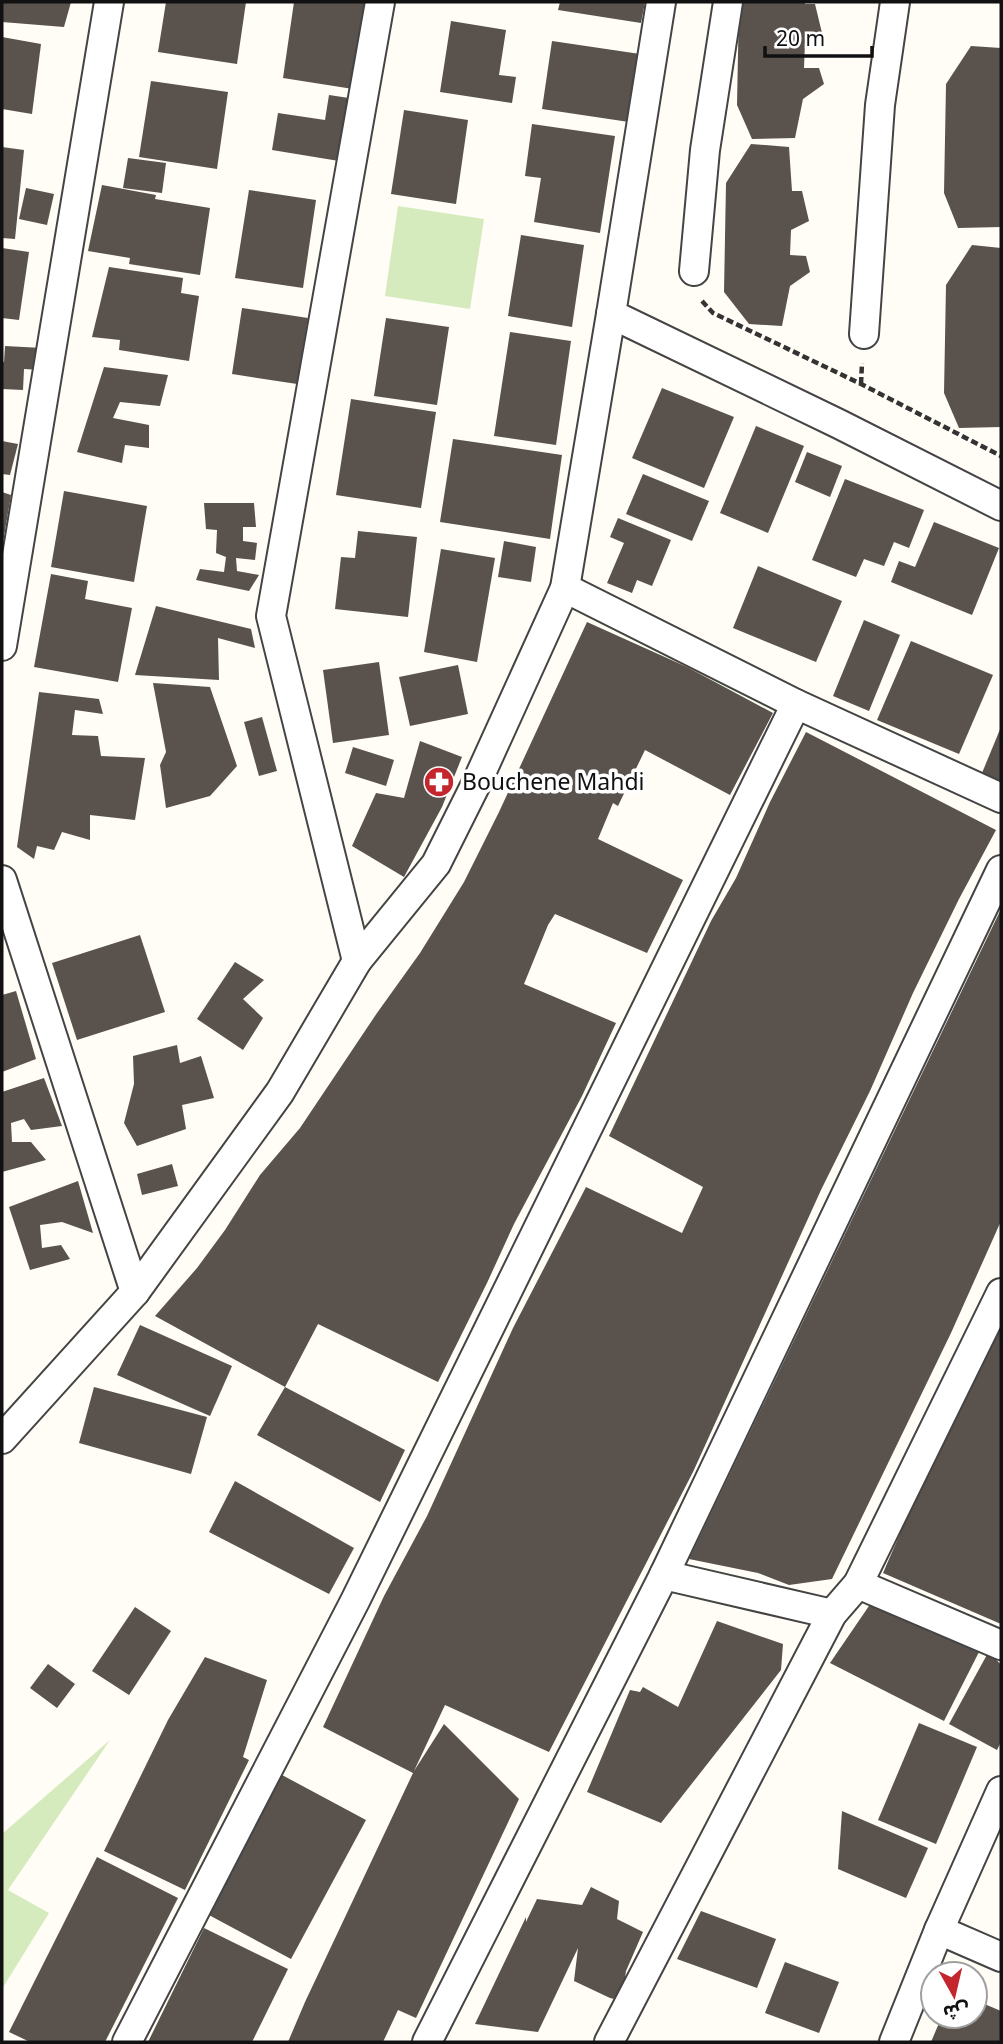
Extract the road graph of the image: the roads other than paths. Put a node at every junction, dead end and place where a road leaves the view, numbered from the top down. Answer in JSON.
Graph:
{"nodes":[{"id":1,"x":109,"y":2,"type":"edge"},
{"id":2,"x":380,"y":2,"type":"edge"},
{"id":3,"x":661,"y":2,"type":"edge"},
{"id":4,"x":727,"y":2,"type":"edge"},
{"id":5,"x":895,"y":2,"type":"edge"},
{"id":6,"x":694,"y":271,"type":"road end"},
{"id":7,"x":611,"y":314,"type":"junction"},
{"id":8,"x":864,"y":334,"type":"dead end"},
{"id":9,"x":1001,"y":506,"type":"edge"},
{"id":10,"x":565,"y":588,"type":"junction"},
{"id":11,"x":2,"y":646,"type":"edge"},
{"id":12,"x":796,"y":704,"type":"junction"},
{"id":13,"x":1001,"y":798,"type":"edge"},
{"id":14,"x":1001,"y":870,"type":"edge"},
{"id":15,"x":2,"y":880,"type":"edge"},
{"id":16,"x":357,"y":961,"type":"junction"},
{"id":17,"x":135,"y":1292,"type":"junction"},
{"id":18,"x":1001,"y":1293,"type":"edge"},
{"id":19,"x":2,"y":1439,"type":"edge"},
{"id":20,"x":664,"y":1575,"type":"junction"},
{"id":21,"x":858,"y":1584,"type":"junction"},
{"id":22,"x":832,"y":1614,"type":"junction"},
{"id":23,"x":1001,"y":1645,"type":"edge"},
{"id":24,"x":1001,"y":1791,"type":"edge"},
{"id":25,"x":939,"y":1930,"type":"junction"},
{"id":26,"x":1001,"y":1957,"type":"edge"},
{"id":27,"x":127,"y":2042,"type":"edge"},
{"id":28,"x":426,"y":2042,"type":"edge"},
{"id":29,"x":609,"y":2042,"type":"edge"},
{"id":30,"x":894,"y":2042,"type":"edge"}],
"edges":[{"from":1,"to":11,"type":"street"},
{"from":2,"to":16,"type":"street"},
{"from":3,"to":7,"type":"street"},
{"from":4,"to":6,"type":"street"},
{"from":5,"to":8,"type":"street"},
{"from":7,"to":9,"type":"street"},
{"from":7,"to":10,"type":"street"},
{"from":10,"to":12,"type":"street"},
{"from":10,"to":16,"type":"street"},
{"from":12,"to":13,"type":"street"},
{"from":12,"to":27,"type":"street"},
{"from":14,"to":20,"type":"street"},
{"from":15,"to":17,"type":"street"},
{"from":16,"to":17,"type":"street"},
{"from":17,"to":19,"type":"street"},
{"from":18,"to":21,"type":"street"},
{"from":20,"to":22,"type":"street"},
{"from":20,"to":28,"type":"street"},
{"from":21,"to":22,"type":"street"},
{"from":21,"to":23,"type":"street"},
{"from":22,"to":29,"type":"street"},
{"from":24,"to":25,"type":"street"},
{"from":25,"to":26,"type":"street"},
{"from":25,"to":30,"type":"street"}]}
